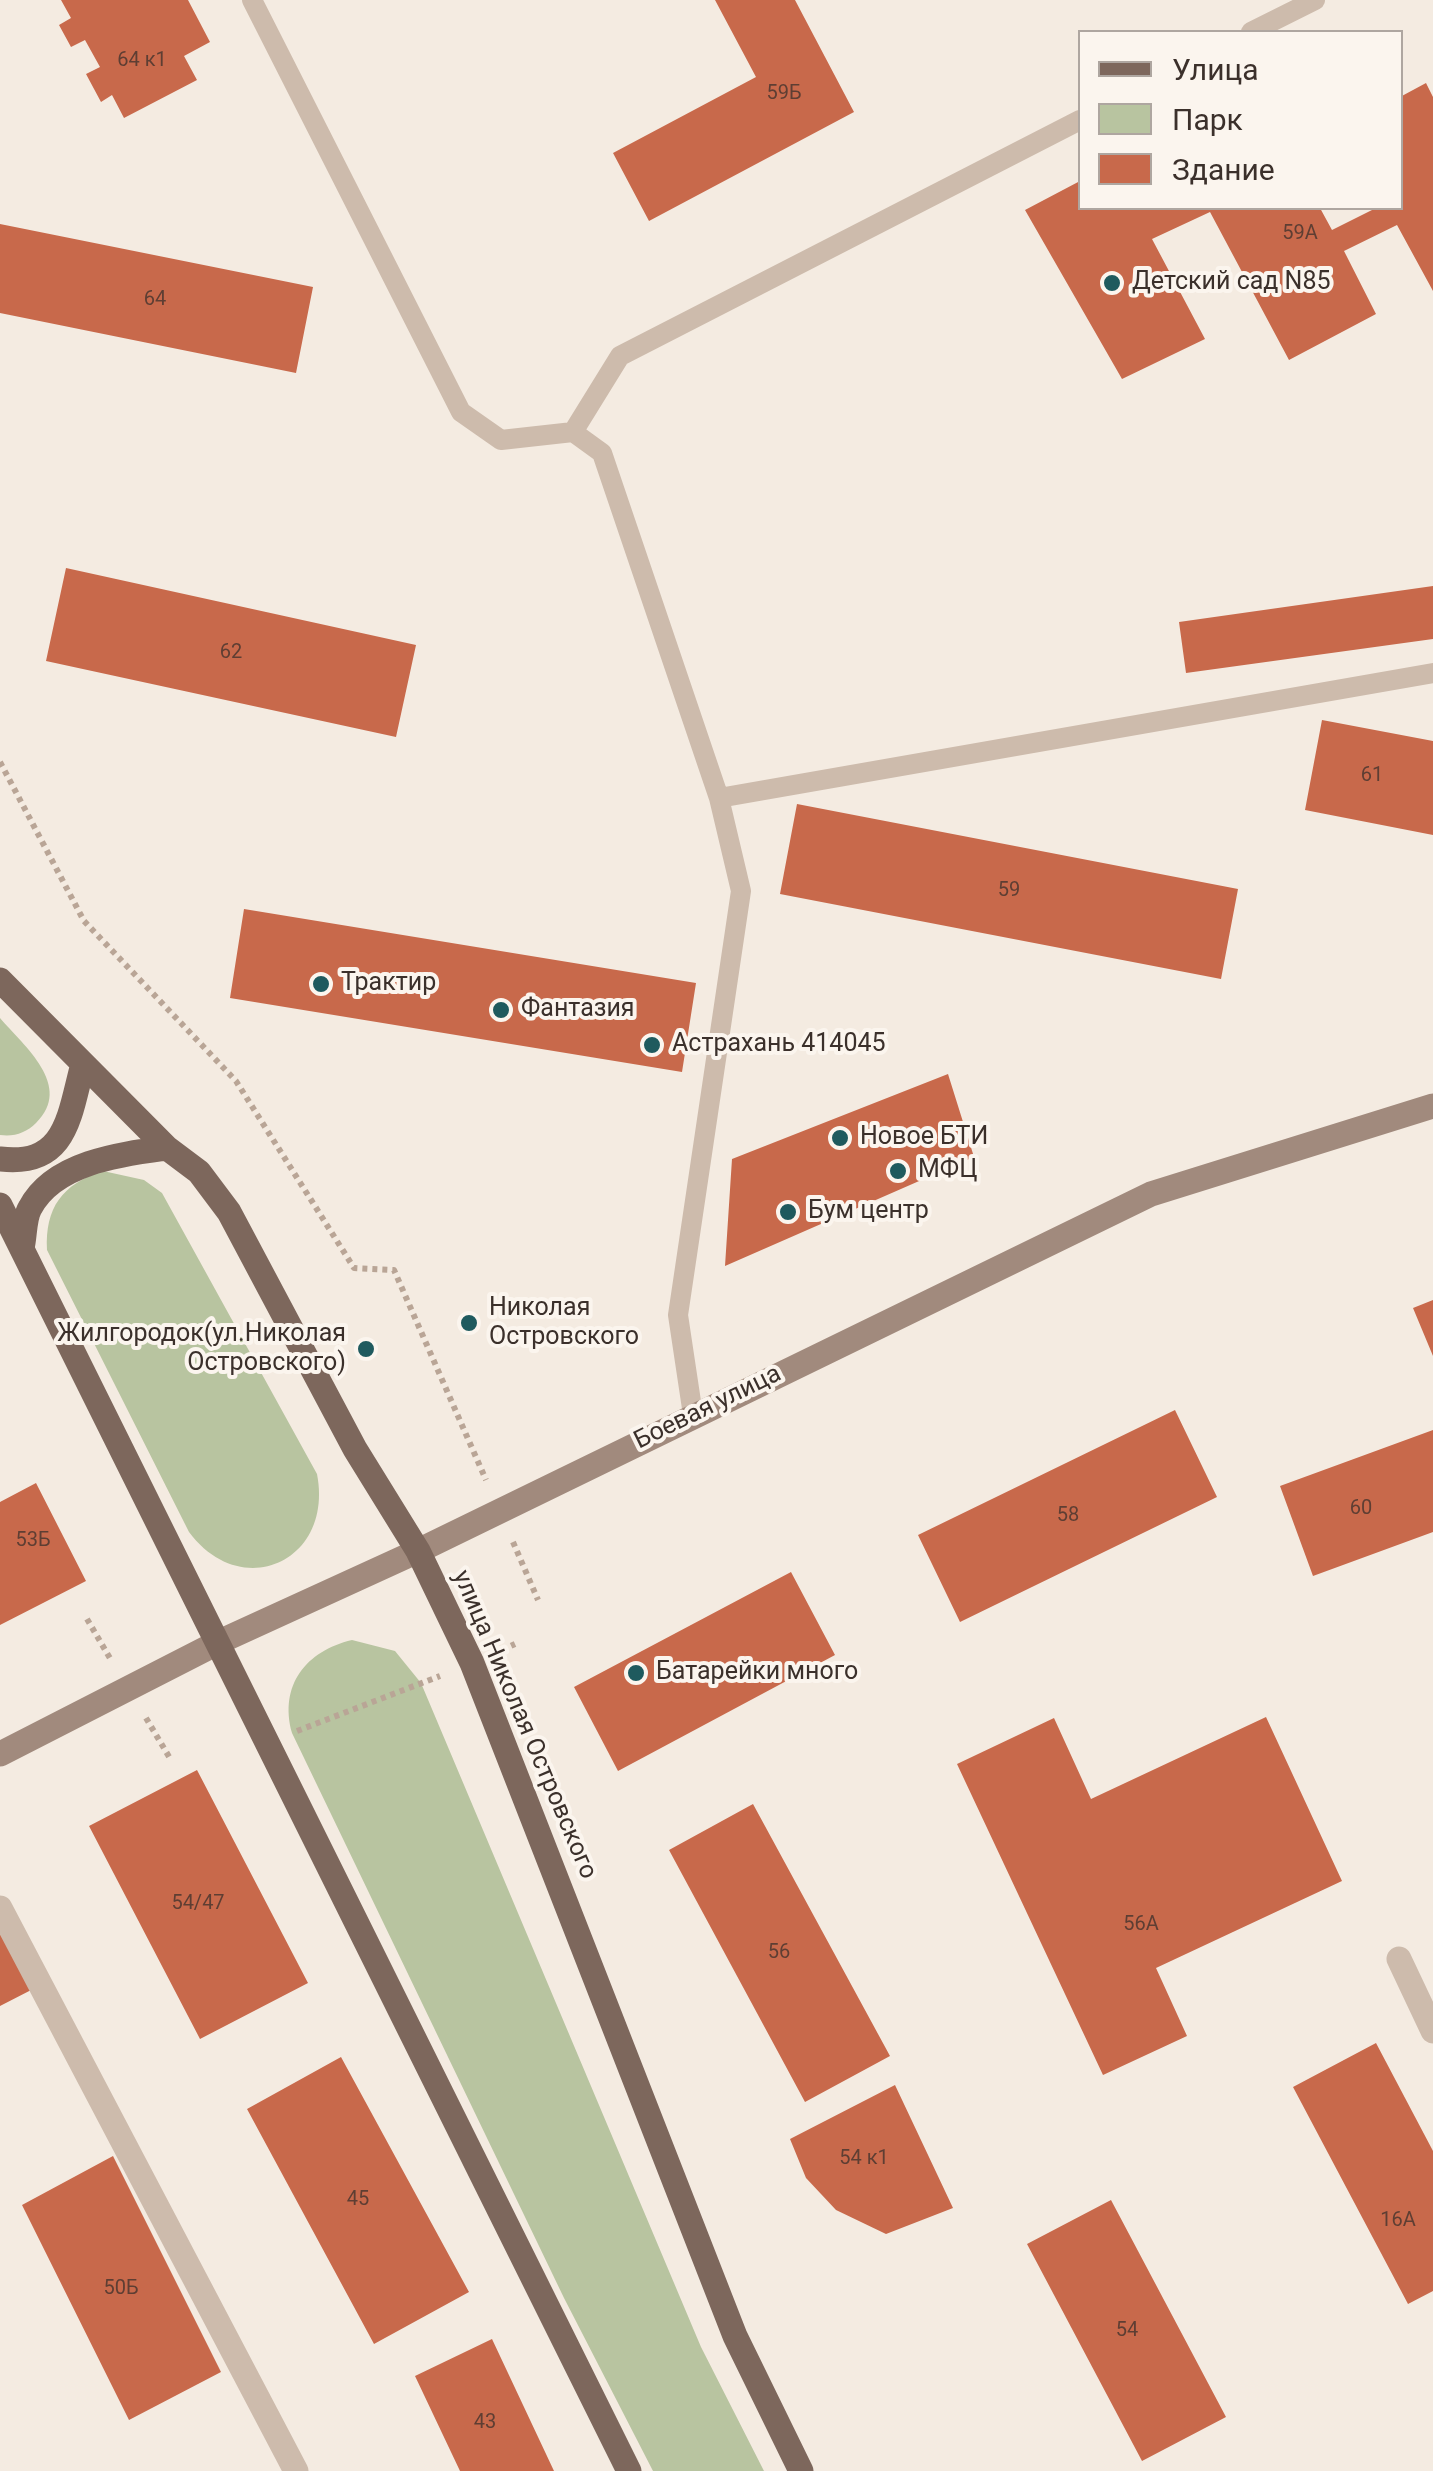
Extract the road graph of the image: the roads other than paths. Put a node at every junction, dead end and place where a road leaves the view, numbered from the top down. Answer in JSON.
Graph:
{"nodes":[{"id":1,"x":252,"y":0,"type":"edge"},
{"id":2,"x":1315,"y":0,"type":"edge"},
{"id":3,"x":1256,"y":30,"type":"edge"},
{"id":4,"x":1078,"y":121,"type":"edge"},
{"id":5,"x":573,"y":432,"type":"junction"},
{"id":6,"x":1433,"y":673,"type":"edge"},
{"id":7,"x":718,"y":798,"type":"junction"},
{"id":8,"x":0,"y":980,"type":"edge"},
{"id":9,"x":83,"y":1064,"type":"junction"},
{"id":10,"x":1433,"y":1106,"type":"edge"},
{"id":11,"x":167,"y":1148,"type":"junction"},
{"id":12,"x":0,"y":1159,"type":"edge"},
{"id":13,"x":0,"y":1205,"type":"edge"},
{"id":14,"x":22,"y":1248,"type":"junction"},
{"id":15,"x":693,"y":1416,"type":"junction"},
{"id":16,"x":418,"y":1550,"type":"junction"},
{"id":17,"x":219,"y":1642,"type":"junction"},
{"id":18,"x":0,"y":1754,"type":"edge"},
{"id":19,"x":0,"y":1908,"type":"edge"},
{"id":20,"x":1399,"y":1960,"type":"dead end"},
{"id":21,"x":1433,"y":2031,"type":"edge"},
{"id":22,"x":296,"y":2471,"type":"edge"},
{"id":23,"x":630,"y":2471,"type":"edge"},
{"id":24,"x":800,"y":2471,"type":"edge"}],
"edges":[{"from":1,"to":5,"type":"lane"},
{"from":2,"to":3,"type":"lane"},
{"from":4,"to":5,"type":"lane"},
{"from":5,"to":7,"type":"lane"},
{"from":6,"to":7,"type":"lane"},
{"from":7,"to":15,"type":"lane"},
{"from":8,"to":9,"type":"main road","name":"улица Николая Островского"},
{"from":9,"to":11,"type":"main road","name":"улица Николая Островского"},
{"from":9,"to":12,"type":"main road"},
{"from":10,"to":15,"type":"main road","name":"Боевая улица"},
{"from":11,"to":14,"type":"main road"},
{"from":11,"to":16,"type":"main road","name":"улица Николая Островского"},
{"from":13,"to":14,"type":"main road"},
{"from":14,"to":17,"type":"main road"},
{"from":15,"to":16,"type":"main road","name":"Боевая улица"},
{"from":16,"to":17,"type":"main road","name":"Боевая улица"},
{"from":16,"to":24,"type":"main road","name":"улица Николая Островского"},
{"from":17,"to":18,"type":"main road","name":"Боевая улица"},
{"from":17,"to":23,"type":"main road"},
{"from":19,"to":22,"type":"street"},
{"from":20,"to":21,"type":"street"}]}
